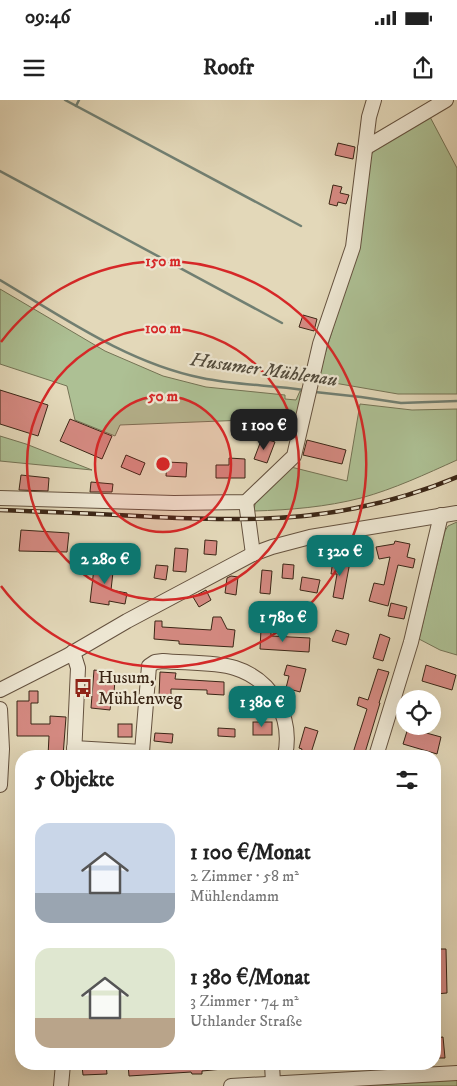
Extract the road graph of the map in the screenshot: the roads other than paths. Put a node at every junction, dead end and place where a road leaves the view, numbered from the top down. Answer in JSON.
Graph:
{"nodes":[{"id":1,"x":374,"y":100,"type":"edge"},
{"id":2,"x":446,"y":100,"type":"edge"},
{"id":3,"x":365,"y":148,"type":"junction"},
{"id":4,"x":0,"y":498,"type":"edge"},
{"id":5,"x":246,"y":502,"type":"junction"},
{"id":6,"x":457,"y":513,"type":"edge"},
{"id":7,"x":441,"y":515,"type":"junction"},
{"id":8,"x":253,"y":554,"type":"junction"},
{"id":9,"x":73,"y":652,"type":"junction"},
{"id":10,"x":0,"y":690,"type":"edge"},
{"id":11,"x":0,"y":709,"type":"edge"},
{"id":12,"x":74,"y":750,"type":"edge"},
{"id":13,"x":142,"y":750,"type":"edge"},
{"id":14,"x":286,"y":750,"type":"edge"},
{"id":15,"x":378,"y":750,"type":"edge"},
{"id":16,"x":0,"y":785,"type":"edge"},
{"id":17,"x":63,"y":1070,"type":"edge"},
{"id":18,"x":272,"y":1070,"type":"edge"},
{"id":19,"x":457,"y":1073,"type":"edge"},
{"id":20,"x":273,"y":1082,"type":"junction"},
{"id":21,"x":61,"y":1086,"type":"edge"},
{"id":22,"x":231,"y":1086,"type":"edge"}],
"edges":[{"from":1,"to":3,"type":"street"},
{"from":2,"to":3,"type":"street"},
{"from":3,"to":5,"type":"street"},
{"from":4,"to":5,"type":"street"},
{"from":5,"to":8,"type":"street"},
{"from":6,"to":7,"type":"street"},
{"from":7,"to":8,"type":"street"},
{"from":7,"to":15,"type":"street"},
{"from":8,"to":9,"type":"street"},
{"from":9,"to":10,"type":"street"},
{"from":9,"to":12,"type":"street"},
{"from":11,"to":16,"type":"street"},
{"from":13,"to":14,"type":"street"},
{"from":17,"to":21,"type":"street"},
{"from":18,"to":20,"type":"street"},
{"from":19,"to":20,"type":"street"},
{"from":20,"to":22,"type":"street"}]}
